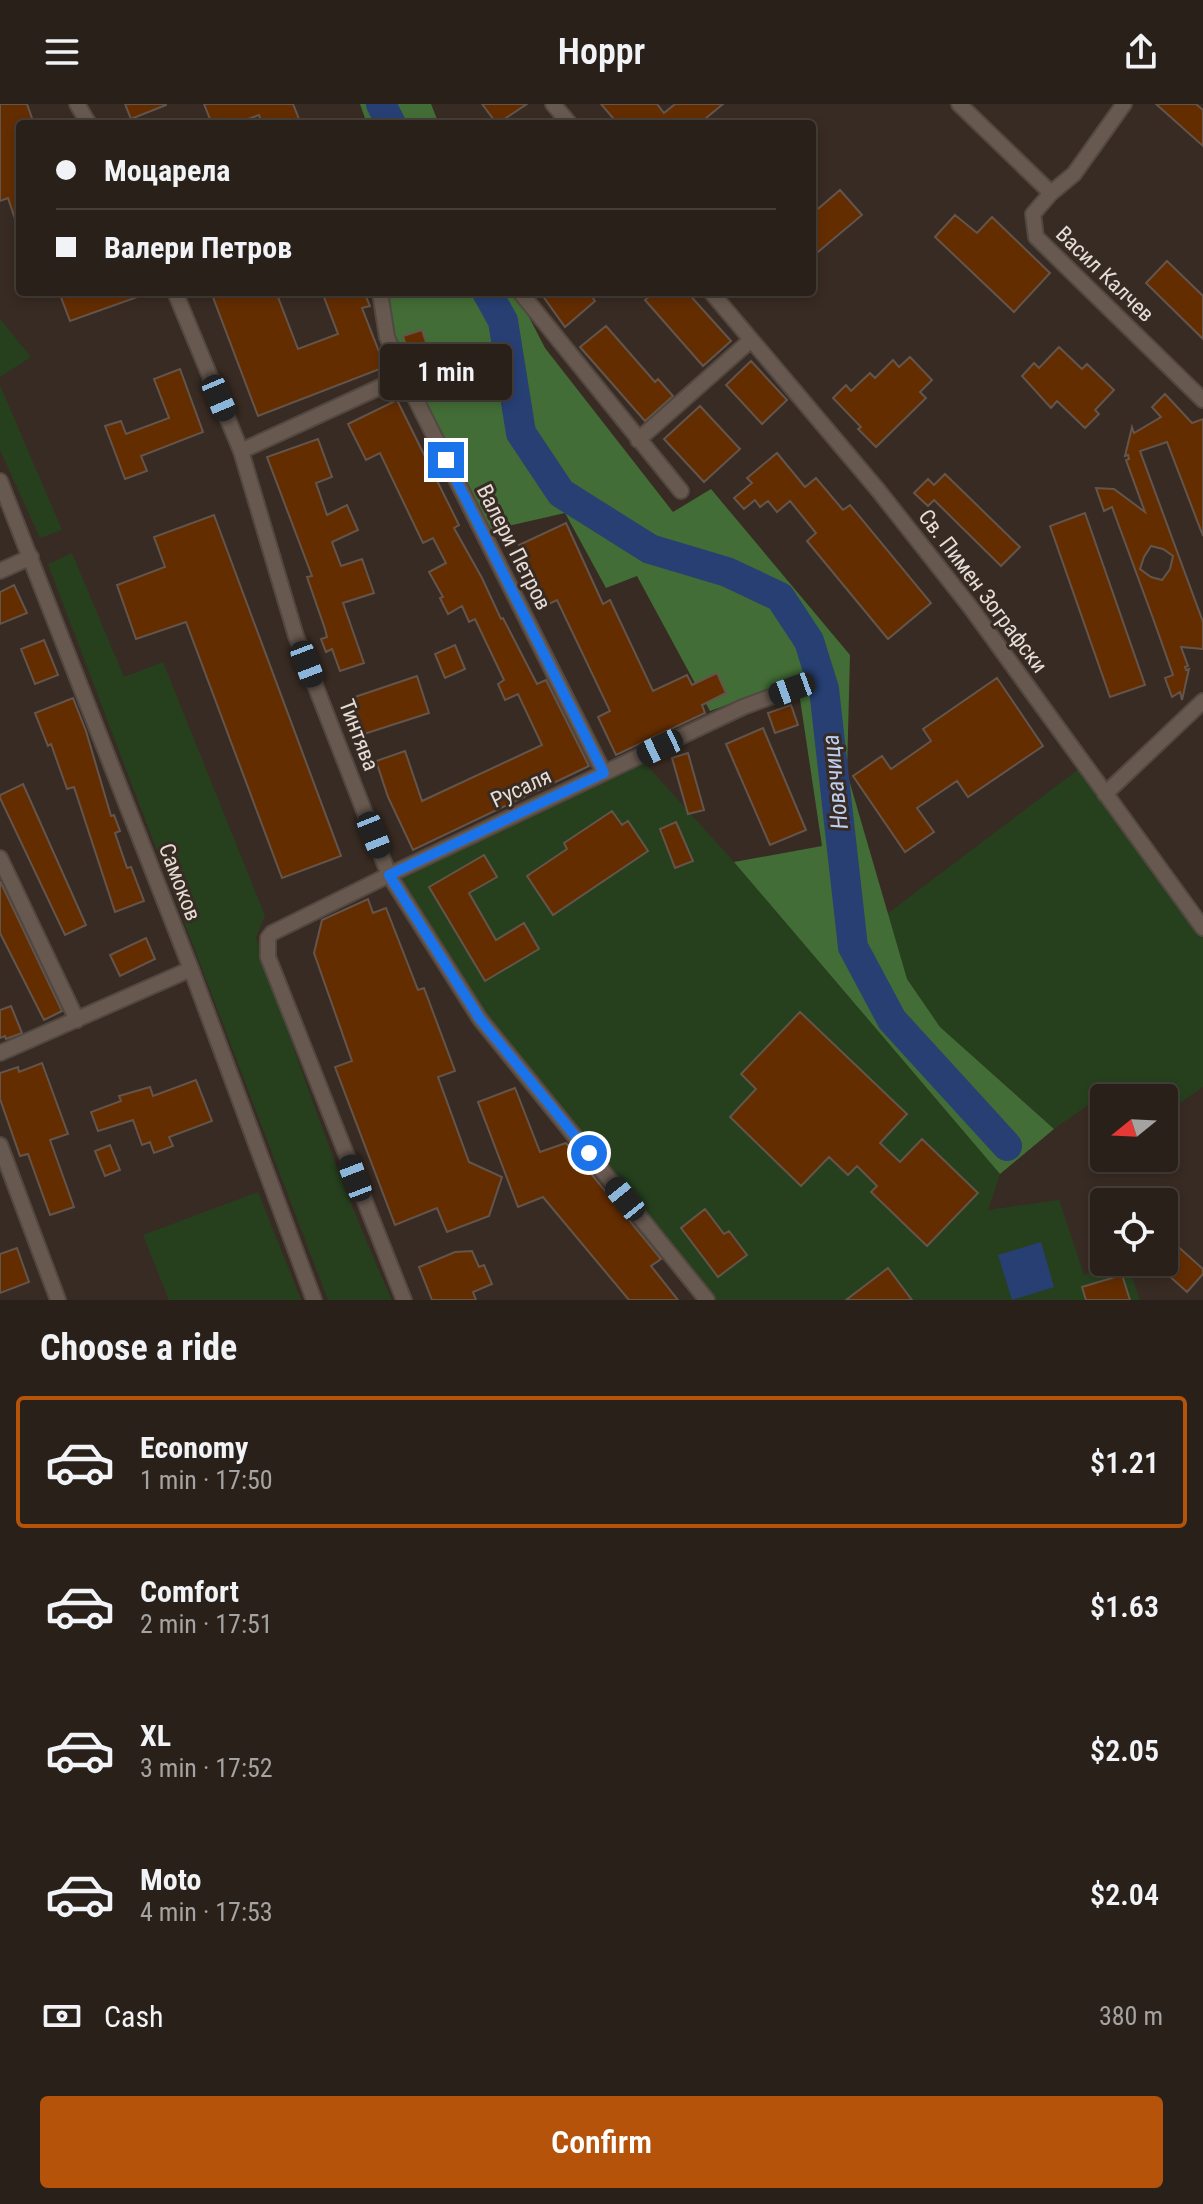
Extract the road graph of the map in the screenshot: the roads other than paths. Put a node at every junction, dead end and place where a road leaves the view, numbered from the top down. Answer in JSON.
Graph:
{"nodes":[{"id":1,"x":553,"y":104,"type":"edge"},
{"id":2,"x":959,"y":104,"type":"edge"},
{"id":3,"x":1124,"y":104,"type":"edge"},
{"id":4,"x":567,"y":120,"type":"edge"},
{"id":5,"x":1051,"y":193,"type":"junction"},
{"id":6,"x":177,"y":296,"type":"edge"},
{"id":7,"x":381,"y":296,"type":"edge"},
{"id":8,"x":523,"y":296,"type":"edge"},
{"id":9,"x":714,"y":296,"type":"edge"},
{"id":10,"x":751,"y":340,"type":"junction"},
{"id":11,"x":404,"y":376,"type":"junction"},
{"id":12,"x":1203,"y":400,"type":"edge"},
{"id":13,"x":638,"y":440,"type":"junction"},
{"id":14,"x":241,"y":451,"type":"junction"},
{"id":15,"x":0,"y":481,"type":"edge"},
{"id":16,"x":681,"y":491,"type":"dead end"},
{"id":17,"x":31,"y":557,"type":"junction"},
{"id":18,"x":0,"y":571,"type":"edge"},
{"id":19,"x":792,"y":689,"type":"dead end"},
{"id":20,"x":1203,"y":701,"type":"edge"},
{"id":21,"x":604,"y":773,"type":"junction"},
{"id":22,"x":1105,"y":794,"type":"junction"},
{"id":23,"x":0,"y":858,"type":"edge"},
{"id":24,"x":389,"y":875,"type":"junction"},
{"id":25,"x":1203,"y":928,"type":"edge"},
{"id":26,"x":191,"y":969,"type":"junction"},
{"id":27,"x":77,"y":1020,"type":"junction"},
{"id":28,"x":0,"y":1053,"type":"edge"},
{"id":29,"x":0,"y":1145,"type":"edge"},
{"id":30,"x":58,"y":1300,"type":"edge"},
{"id":31,"x":314,"y":1300,"type":"edge"},
{"id":32,"x":404,"y":1300,"type":"edge"},
{"id":33,"x":707,"y":1300,"type":"edge"}],
"edges":[{"from":1,"to":4,"type":"street"},
{"from":2,"to":5,"type":"street","name":"Васил Калчев"},
{"from":3,"to":5,"type":"street"},
{"from":5,"to":12,"type":"street","name":"Васил Калчев"},
{"from":6,"to":14,"type":"street","name":"Тинтява"},
{"from":7,"to":11,"type":"street","name":"Валери Петров"},
{"from":8,"to":13,"type":"street"},
{"from":9,"to":10,"type":"street","name":"Св. Пимен Зографски"},
{"from":10,"to":13,"type":"street"},
{"from":10,"to":22,"type":"street","name":"Св. Пимен Зографски"},
{"from":11,"to":14,"type":"street"},
{"from":11,"to":21,"type":"street","name":"Валери Петров"},
{"from":13,"to":16,"type":"street"},
{"from":14,"to":24,"type":"street","name":"Тинтява"},
{"from":15,"to":17,"type":"street","name":"Самоков"},
{"from":17,"to":18,"type":"street"},
{"from":17,"to":26,"type":"street","name":"Самоков"},
{"from":19,"to":21,"type":"street","name":"Русаля"},
{"from":20,"to":22,"type":"street"},
{"from":21,"to":24,"type":"street","name":"Русаля"},
{"from":22,"to":25,"type":"street","name":"Св. Пимен Зографски"},
{"from":23,"to":27,"type":"street"},
{"from":24,"to":32,"type":"street","name":"Русаля"},
{"from":24,"to":33,"type":"street","name":"Тинтява"},
{"from":26,"to":27,"type":"street"},
{"from":26,"to":31,"type":"street","name":"Самоков"},
{"from":27,"to":28,"type":"street"},
{"from":29,"to":30,"type":"street"}]}
